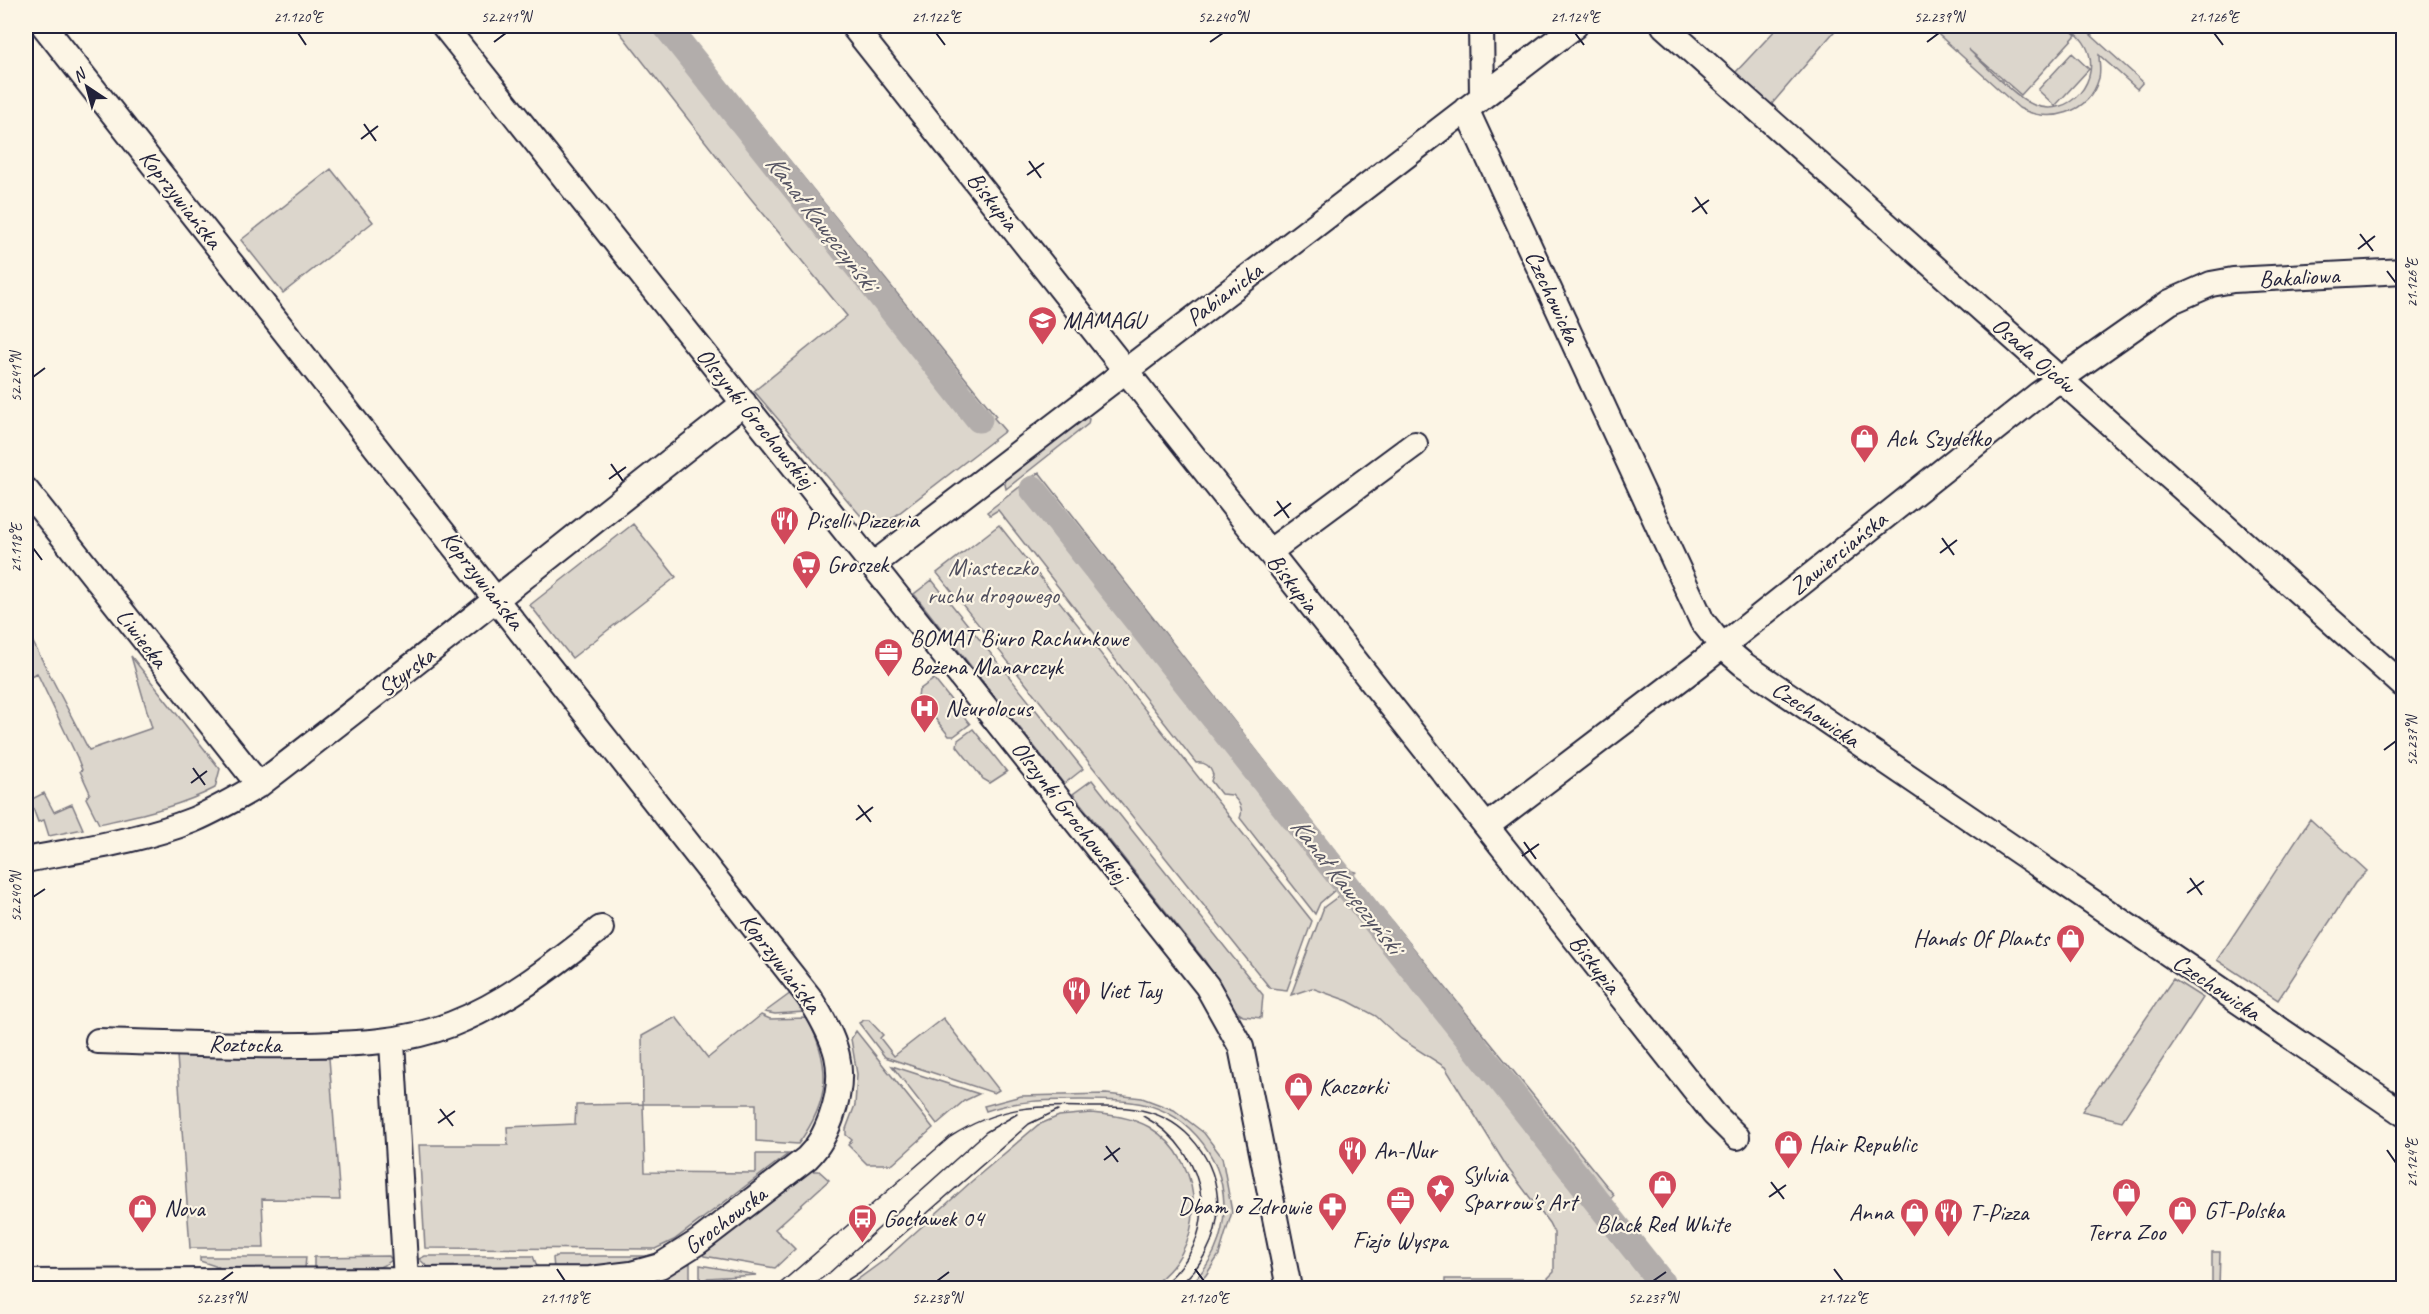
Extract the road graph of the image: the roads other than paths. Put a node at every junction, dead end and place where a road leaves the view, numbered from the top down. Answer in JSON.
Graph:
{"nodes":[{"id":1,"x":44,"y":26,"type":"edge"},
{"id":2,"x":444,"y":26,"type":"edge"},
{"id":3,"x":853,"y":26,"type":"edge"},
{"id":4,"x":1482,"y":26,"type":"edge"},
{"id":5,"x":1575,"y":26,"type":"edge"},
{"id":6,"x":1664,"y":26,"type":"edge"},
{"id":7,"x":1474,"y":103,"type":"junction"},
{"id":8,"x":2403,"y":271,"type":"edge"},
{"id":9,"x":2196,"y":289,"type":"joint"},
{"id":10,"x":1125,"y":369,"type":"junction"},
{"id":11,"x":2061,"y":379,"type":"junction"},
{"id":12,"x":744,"y":403,"type":"junction"},
{"id":13,"x":1415,"y":444,"type":"dead end"},
{"id":14,"x":26,"y":490,"type":"edge"},
{"id":15,"x":1269,"y":552,"type":"junction"},
{"id":16,"x":874,"y":564,"type":"junction"},
{"id":17,"x":498,"y":599,"type":"junction"},
{"id":18,"x":1722,"y":646,"type":"junction"},
{"id":19,"x":2403,"y":686,"type":"edge"},
{"id":20,"x":259,"y":785,"type":"junction"},
{"id":21,"x":1487,"y":826,"type":"junction"},
{"id":22,"x":26,"y":861,"type":"edge"},
{"id":23,"x":601,"y":928,"type":"dead end"},
{"id":24,"x":98,"y":1041,"type":"dead end"},
{"id":25,"x":392,"y":1041,"type":"junction"},
{"id":26,"x":2403,"y":1114,"type":"edge"},
{"id":27,"x":1737,"y":1137,"type":"dead end"},
{"id":28,"x":807,"y":1158,"type":"joint"},
{"id":29,"x":406,"y":1280,"type":"junction"},
{"id":30,"x":26,"y":1282,"type":"edge"},
{"id":31,"x":1289,"y":1288,"type":"edge"}],
"edges":[{"from":1,"to":17,"type":"street","name":"Koprzywiańska"},
{"from":2,"to":12,"type":"street","name":"Olszynki Grochowskiej"},
{"from":3,"to":10,"type":"street","name":"Biskupia"},
{"from":4,"to":7,"type":"street"},
{"from":5,"to":7,"type":"street","name":"Pabianicka"},
{"from":6,"to":11,"type":"street","name":"Osada Ojców"},
{"from":7,"to":10,"type":"street","name":"Pabianicka"},
{"from":7,"to":18,"type":"street","name":"Czechowicka"},
{"from":8,"to":9,"type":"street","name":"Bakaliowa"},
{"from":9,"to":11,"type":"street","name":"Zawierciańska"},
{"from":10,"to":15,"type":"street","name":"Biskupia"},
{"from":10,"to":16,"type":"street","name":"Pabianicka"},
{"from":11,"to":18,"type":"street","name":"Zawierciańska"},
{"from":11,"to":19,"type":"street","name":"Osada Ojców"},
{"from":12,"to":16,"type":"street","name":"Olszynki Grochowskiej"},
{"from":12,"to":17,"type":"street","name":"Styrska"},
{"from":13,"to":15,"type":"street"},
{"from":14,"to":20,"type":"street","name":"Liwiecka"},
{"from":15,"to":21,"type":"street","name":"Biskupia"},
{"from":16,"to":31,"type":"street","name":"Olszynki Grochowskiej"},
{"from":17,"to":20,"type":"street","name":"Styrska"},
{"from":17,"to":28,"type":"street","name":"Koprzywiańska"},
{"from":18,"to":21,"type":"street","name":"Zawierciańska"},
{"from":18,"to":26,"type":"street","name":"Czechowicka"},
{"from":20,"to":22,"type":"street","name":"Styrska"},
{"from":21,"to":27,"type":"street","name":"Biskupia"},
{"from":23,"to":25,"type":"street","name":"Roztocka"},
{"from":24,"to":25,"type":"street","name":"Roztocka"},
{"from":25,"to":29,"type":"street"},
{"from":28,"to":29,"type":"street","name":"Grochowska"},
{"from":29,"to":30,"type":"street","name":"Grochowska"}]}
